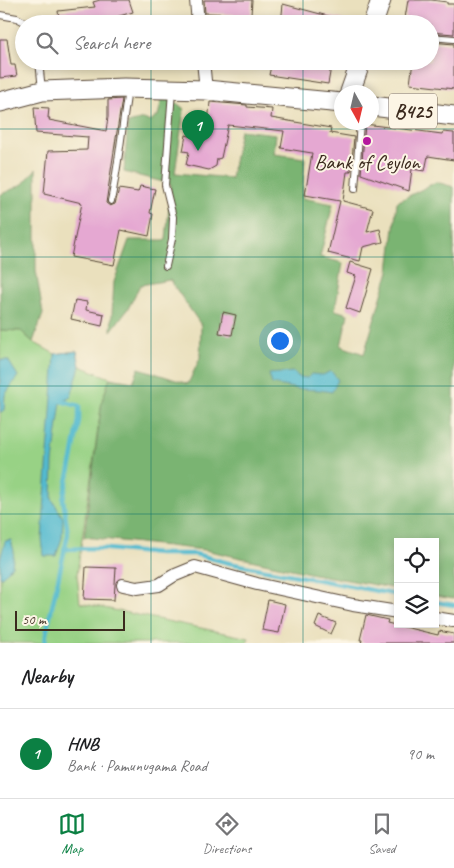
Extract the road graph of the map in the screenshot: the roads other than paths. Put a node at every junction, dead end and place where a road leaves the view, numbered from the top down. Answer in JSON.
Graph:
{"nodes":[{"id":1,"x":196,"y":0,"type":"edge"},
{"id":2,"x":381,"y":0,"type":"edge"},
{"id":3,"x":0,"y":15,"type":"edge"},
{"id":4,"x":197,"y":15,"type":"edge"},
{"id":5,"x":376,"y":15,"type":"edge"},
{"id":6,"x":15,"y":18,"type":"edge"},
{"id":7,"x":439,"y":38,"type":"edge"},
{"id":8,"x":454,"y":39,"type":"edge"},
{"id":9,"x":40,"y":70,"type":"edge"},
{"id":10,"x":203,"y":70,"type":"edge"},
{"id":11,"x":358,"y":70,"type":"edge"},
{"id":12,"x":352,"y":85,"type":"edge"},
{"id":13,"x":128,"y":88,"type":"junction"},
{"id":14,"x":172,"y":89,"type":"junction"},
{"id":15,"x":206,"y":90,"type":"junction"},
{"id":16,"x":42,"y":92,"type":"junction"},
{"id":17,"x":0,"y":102,"type":"edge"},
{"id":18,"x":334,"y":102,"type":"edge"},
{"id":19,"x":379,"y":107,"type":"edge"},
{"id":20,"x":454,"y":116,"type":"edge"},
{"id":21,"x":359,"y":130,"type":"edge"},
{"id":22,"x":355,"y":190,"type":"dead end"},
{"id":23,"x":111,"y":200,"type":"dead end"},
{"id":24,"x":166,"y":266,"type":"dead end"},
{"id":25,"x":123,"y":585,"type":"dead end"},
{"id":26,"x":394,"y":611,"type":"edge"},
{"id":27,"x":439,"y":619,"type":"edge"},
{"id":28,"x":454,"y":621,"type":"edge"}],
"edges":[{"from":1,"to":4,"type":"street"},
{"from":2,"to":5,"type":"main road"},
{"from":3,"to":6,"type":"lane"},
{"from":7,"to":8,"type":"lane"},
{"from":9,"to":16,"type":"lane"},
{"from":10,"to":15,"type":"street"},
{"from":11,"to":12,"type":"main road"},
{"from":13,"to":14,"type":"main road"},
{"from":13,"to":16,"type":"main road"},
{"from":13,"to":23,"type":"lane"},
{"from":14,"to":15,"type":"main road"},
{"from":14,"to":24,"type":"lane"},
{"from":15,"to":18,"type":"main road"},
{"from":16,"to":17,"type":"main road"},
{"from":19,"to":20,"type":"main road","number":"B425"},
{"from":21,"to":22,"type":"lane"},
{"from":25,"to":26,"type":"street"},
{"from":27,"to":28,"type":"street"}]}
